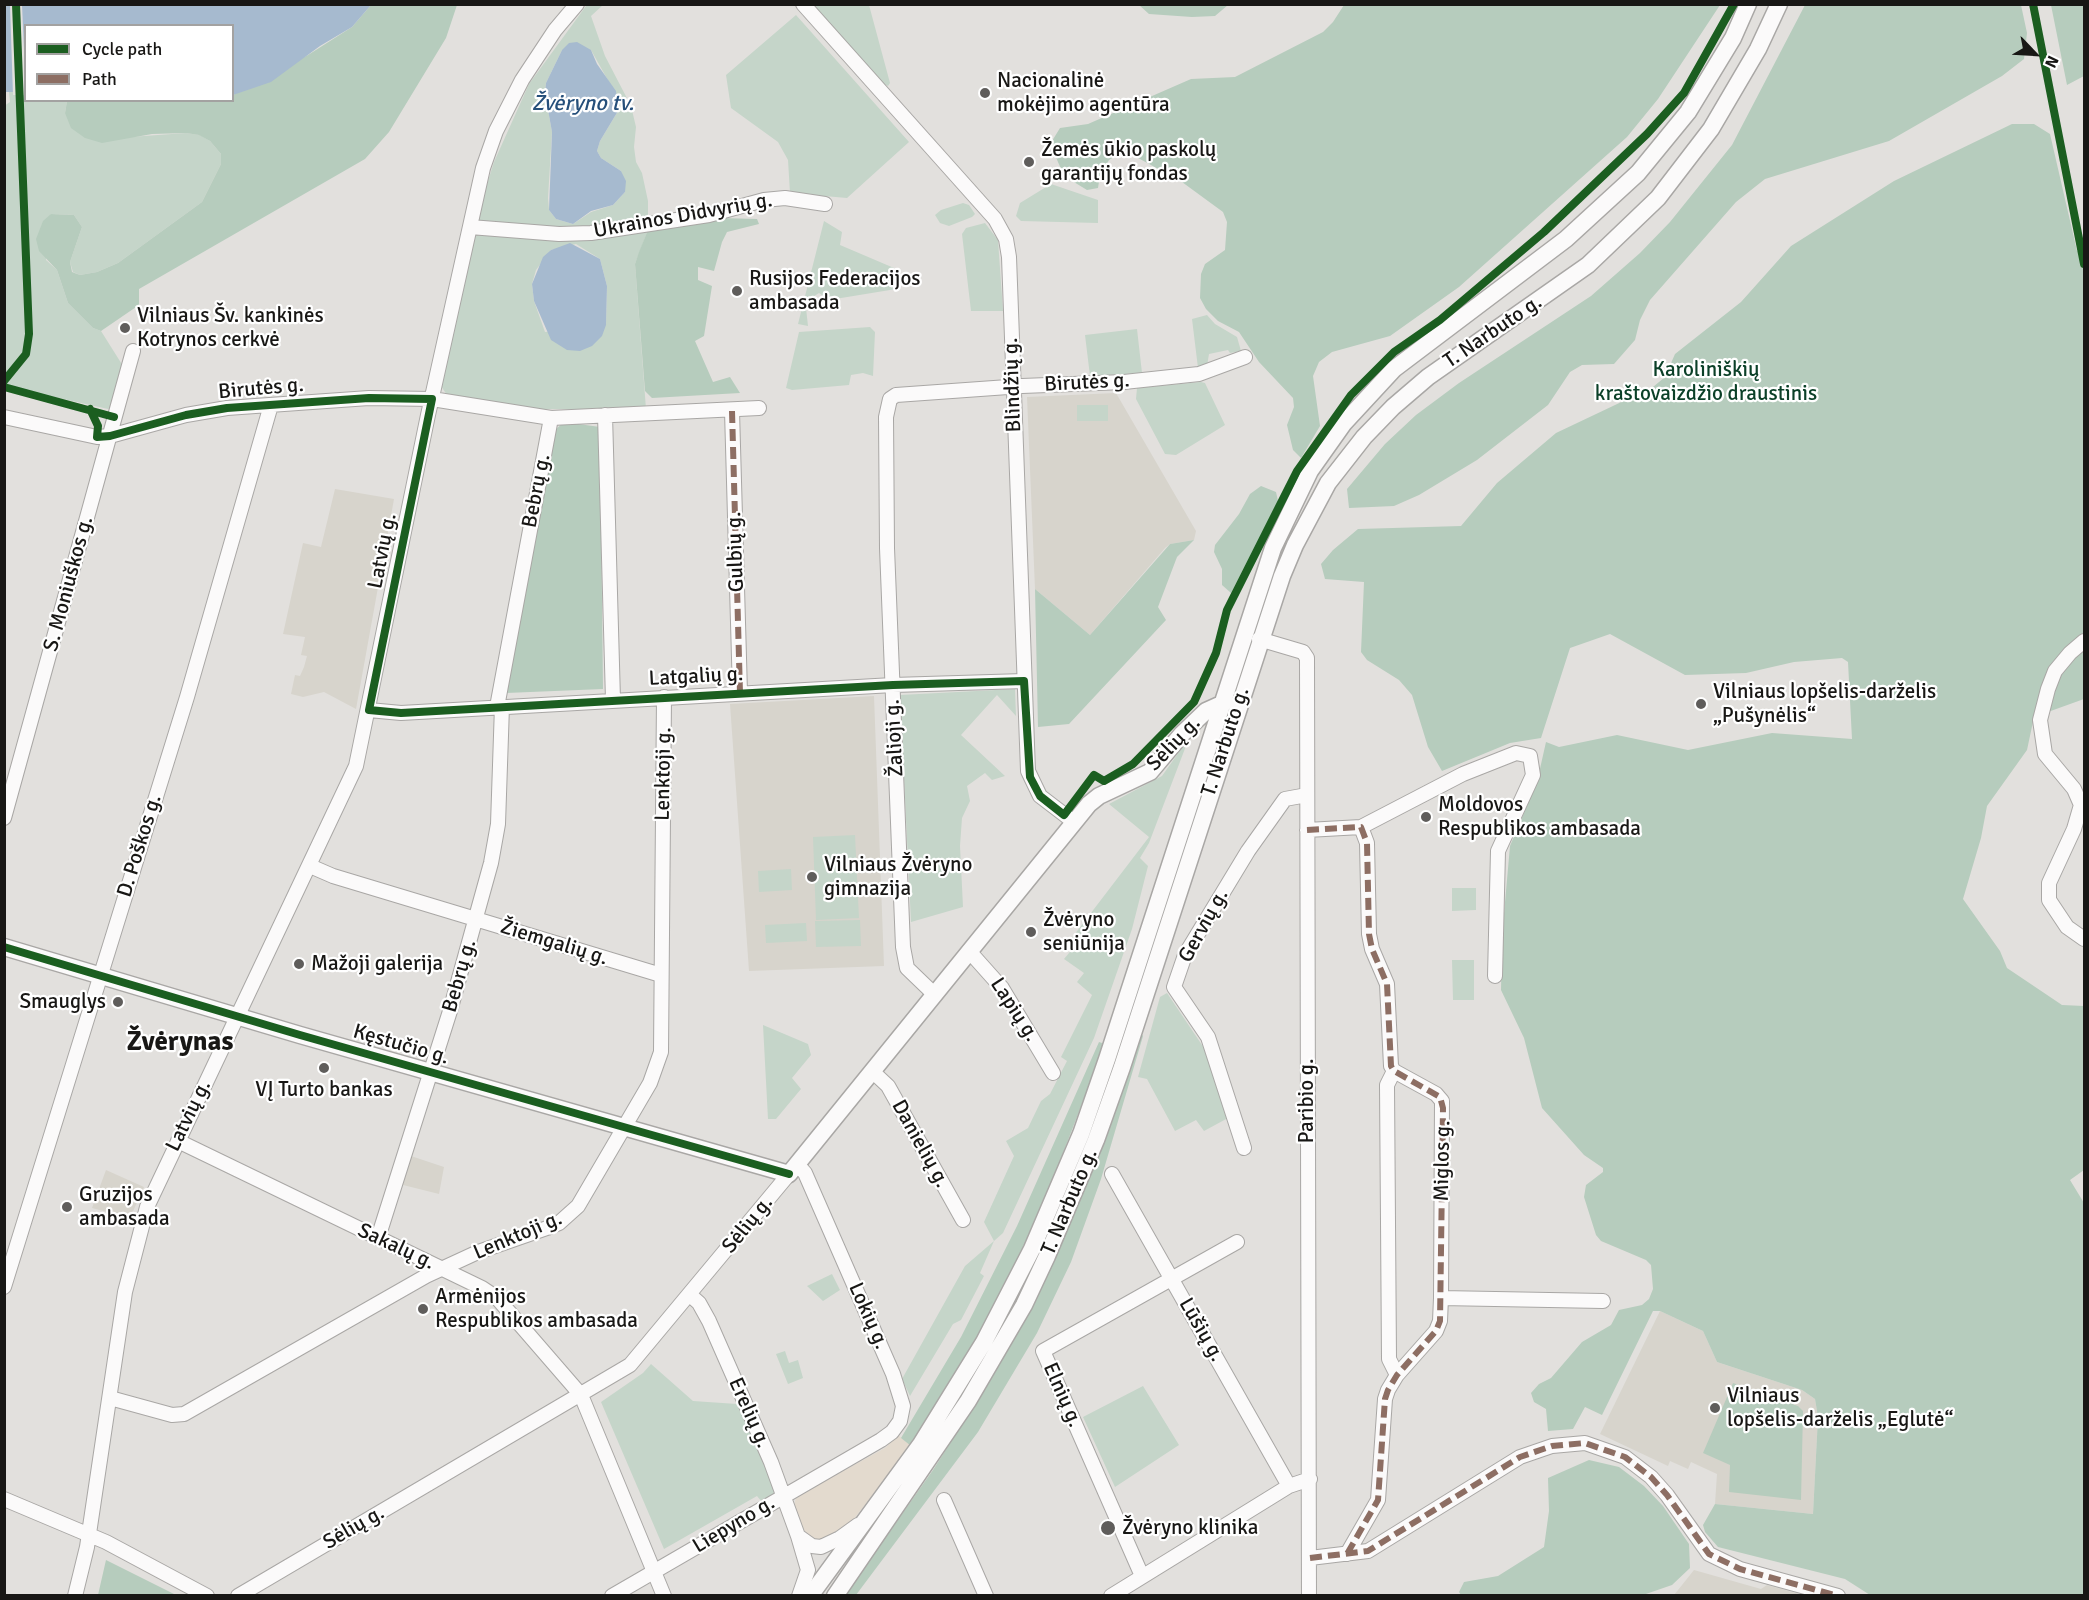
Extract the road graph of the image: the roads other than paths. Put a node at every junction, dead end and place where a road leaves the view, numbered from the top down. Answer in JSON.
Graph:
{"nodes":[{"id":1,"x":577,"y":4,"type":"edge"},
{"id":2,"x":803,"y":4,"type":"edge"},
{"id":3,"x":1748,"y":4,"type":"edge"},
{"id":4,"x":1779,"y":4,"type":"edge"},
{"id":5,"x":825,"y":204,"type":"dead end"},
{"id":6,"x":470,"y":227,"type":"junction"},
{"id":7,"x":133,"y":351,"type":"dead end"},
{"id":8,"x":1245,"y":357,"type":"dead end"},
{"id":9,"x":1013,"y":387,"type":"junction"},
{"id":10,"x":432,"y":399,"type":"junction"},
{"id":11,"x":890,"y":399,"type":"joint"},
{"id":12,"x":271,"y":405,"type":"junction"},
{"id":13,"x":759,"y":408,"type":"dead end"},
{"id":14,"x":732,"y":411,"type":"junction"},
{"id":15,"x":605,"y":415,"type":"junction"},
{"id":16,"x":4,"y":417,"type":"edge"},
{"id":17,"x":551,"y":418,"type":"junction"},
{"id":18,"x":110,"y":436,"type":"junction"},
{"id":19,"x":1259,"y":639,"type":"junction"},
{"id":20,"x":2085,"y":641,"type":"edge"},
{"id":21,"x":1024,"y":681,"type":"junction"},
{"id":22,"x":893,"y":685,"type":"junction"},
{"id":23,"x":740,"y":693,"type":"junction"},
{"id":24,"x":1242,"y":693,"type":"junction"},
{"id":25,"x":664,"y":697,"type":"junction"},
{"id":26,"x":613,"y":699,"type":"junction"},
{"id":27,"x":1221,"y":704,"type":"junction"},
{"id":28,"x":499,"y":707,"type":"junction"},
{"id":29,"x":369,"y":710,"type":"junction"},
{"id":30,"x":1307,"y":795,"type":"junction"},
{"id":31,"x":4,"y":818,"type":"edge"},
{"id":32,"x":1074,"y":822,"type":"junction"},
{"id":33,"x":1362,"y":827,"type":"junction"},
{"id":34,"x":1307,"y":830,"type":"junction"},
{"id":35,"x":310,"y":866,"type":"junction"},
{"id":36,"x":477,"y":919,"type":"junction"},
{"id":37,"x":2085,"y":939,"type":"edge"},
{"id":38,"x":4,"y":947,"type":"edge"},
{"id":39,"x":969,"y":951,"type":"junction"},
{"id":40,"x":100,"y":975,"type":"junction"},
{"id":41,"x":661,"y":975,"type":"junction"},
{"id":42,"x":1495,"y":976,"type":"dead end"},
{"id":43,"x":934,"y":994,"type":"junction"},
{"id":44,"x":237,"y":1017,"type":"junction"},
{"id":45,"x":872,"y":1071,"type":"junction"},
{"id":46,"x":1394,"y":1071,"type":"junction"},
{"id":47,"x":431,"y":1072,"type":"junction"},
{"id":48,"x":1053,"y":1073,"type":"dead end"},
{"id":49,"x":624,"y":1128,"type":"junction"},
{"id":50,"x":178,"y":1141,"type":"junction"},
{"id":51,"x":1244,"y":1148,"type":"dead end"},
{"id":52,"x":793,"y":1169,"type":"junction"},
{"id":53,"x":1112,"y":1174,"type":"dead end"},
{"id":54,"x":963,"y":1220,"type":"dead end"},
{"id":55,"x":378,"y":1238,"type":"junction"},
{"id":56,"x":1237,"y":1242,"type":"dead end"},
{"id":57,"x":442,"y":1268,"type":"junction"},
{"id":58,"x":1171,"y":1279,"type":"junction"},
{"id":59,"x":4,"y":1287,"type":"edge"},
{"id":60,"x":690,"y":1295,"type":"junction"},
{"id":61,"x":1441,"y":1298,"type":"junction"},
{"id":62,"x":1603,"y":1301,"type":"dead end"},
{"id":63,"x":1396,"y":1375,"type":"junction"},
{"id":64,"x":581,"y":1395,"type":"junction"},
{"id":65,"x":110,"y":1398,"type":"junction"},
{"id":66,"x":855,"y":1454,"type":"joint"},
{"id":67,"x":1310,"y":1479,"type":"junction"},
{"id":68,"x":1289,"y":1486,"type":"junction"},
{"id":69,"x":783,"y":1496,"type":"junction"},
{"id":70,"x":4,"y":1499,"type":"edge"},
{"id":71,"x":944,"y":1500,"type":"dead end"},
{"id":72,"x":869,"y":1516,"type":"junction"},
{"id":73,"x":88,"y":1534,"type":"junction"},
{"id":74,"x":798,"y":1536,"type":"junction"},
{"id":75,"x":1347,"y":1554,"type":"junction"},
{"id":76,"x":1310,"y":1558,"type":"junction"},
{"id":77,"x":654,"y":1572,"type":"junction"},
{"id":78,"x":1142,"y":1576,"type":"junction"},
{"id":79,"x":75,"y":1596,"type":"edge"},
{"id":80,"x":207,"y":1596,"type":"edge"},
{"id":81,"x":238,"y":1596,"type":"edge"},
{"id":82,"x":612,"y":1596,"type":"edge"},
{"id":83,"x":664,"y":1596,"type":"edge"},
{"id":84,"x":799,"y":1596,"type":"edge"},
{"id":85,"x":810,"y":1596,"type":"edge"},
{"id":86,"x":835,"y":1596,"type":"edge"},
{"id":87,"x":986,"y":1596,"type":"edge"},
{"id":88,"x":1111,"y":1596,"type":"edge"},
{"id":89,"x":1309,"y":1596,"type":"edge"},
{"id":90,"x":1838,"y":1596,"type":"edge"}],
"edges":[{"from":1,"to":6,"type":"street","name":"Latvių g."},
{"from":2,"to":9,"type":"street","name":"Blindžių g."},
{"from":3,"to":27,"type":"main road","name":"T. Narbuto g."},
{"from":4,"to":19,"type":"main road","name":"T. Narbuto g."},
{"from":5,"to":6,"type":"street","name":"Ukrainos Didvyrių g."},
{"from":6,"to":10,"type":"street","name":"Latvių g."},
{"from":7,"to":18,"type":"street","name":"S. Moniuškos g."},
{"from":8,"to":9,"type":"street","name":"Birutės g."},
{"from":9,"to":11,"type":"street","name":"Birutės g."},
{"from":9,"to":21,"type":"street","name":"Blindžių g."},
{"from":10,"to":12,"type":"street","name":"Birutės g."},
{"from":10,"to":17,"type":"street","name":"Birutės g."},
{"from":10,"to":29,"type":"street","name":"Latvių g."},
{"from":11,"to":22,"type":"street","name":"Žalioji g."},
{"from":12,"to":18,"type":"street","name":"Birutės g."},
{"from":12,"to":40,"type":"street","name":"D. Poškos g."},
{"from":13,"to":14,"type":"street","name":"Birutės g."},
{"from":14,"to":15,"type":"street","name":"Birutės g."},
{"from":14,"to":23,"type":"street","name":"Gulbių g."},
{"from":15,"to":17,"type":"street","name":"Birutės g."},
{"from":15,"to":26,"type":"street"},
{"from":16,"to":18,"type":"street","name":"Birutės g."},
{"from":17,"to":28,"type":"street","name":"Bebrų g."},
{"from":18,"to":31,"type":"street","name":"S. Moniuškos g."},
{"from":19,"to":24,"type":"main road","name":"T. Narbuto g."},
{"from":19,"to":30,"type":"street","name":"Paribio g."},
{"from":20,"to":37,"type":"street"},
{"from":21,"to":22,"type":"street","name":"Latgalių g."},
{"from":21,"to":32,"type":"street","name":"Blindžių g."},
{"from":22,"to":23,"type":"street","name":"Latgalių g."},
{"from":22,"to":43,"type":"street","name":"Žalioji g."},
{"from":23,"to":25,"type":"street","name":"Latgalių g."},
{"from":24,"to":27,"type":"main road","name":"Sėlių g."},
{"from":24,"to":86,"type":"main road","name":"T. Narbuto g."},
{"from":25,"to":26,"type":"street","name":"Latgalių g."},
{"from":25,"to":41,"type":"street","name":"Lenktoji g."},
{"from":26,"to":28,"type":"street","name":"Latgalių g."},
{"from":27,"to":32,"type":"main road","name":"Sėlių g."},
{"from":27,"to":72,"type":"main road","name":"T. Narbuto g."},
{"from":28,"to":29,"type":"street","name":"Latgalių g."},
{"from":28,"to":36,"type":"street","name":"Bebrų g."},
{"from":29,"to":35,"type":"street","name":"Latvių g."},
{"from":30,"to":34,"type":"street","name":"Paribio g."},
{"from":30,"to":51,"type":"street","name":"Gervių g."},
{"from":32,"to":39,"type":"main road","name":"Sėlių g."},
{"from":33,"to":34,"type":"street"},
{"from":33,"to":42,"type":"street"},
{"from":33,"to":46,"type":"street"},
{"from":34,"to":67,"type":"street","name":"Paribio g."},
{"from":35,"to":36,"type":"street","name":"Žiemgalių g."},
{"from":35,"to":44,"type":"street","name":"Latvių g."},
{"from":36,"to":41,"type":"street","name":"Žiemgalių g."},
{"from":36,"to":47,"type":"street","name":"Bebrų g."},
{"from":38,"to":40,"type":"main road","name":"Kęstučio g."},
{"from":39,"to":43,"type":"main road","name":"Sėlių g."},
{"from":39,"to":48,"type":"street","name":"Lapių g."},
{"from":40,"to":44,"type":"main road","name":"Kęstučio g."},
{"from":40,"to":59,"type":"street","name":"D. Poškos g."},
{"from":41,"to":49,"type":"street","name":"Lenktoji g."},
{"from":43,"to":45,"type":"main road","name":"Sėlių g."},
{"from":44,"to":47,"type":"main road","name":"Kęstučio g."},
{"from":44,"to":50,"type":"street","name":"Latvių g."},
{"from":45,"to":52,"type":"main road","name":"Sėlių g."},
{"from":45,"to":54,"type":"street","name":"Danielių g."},
{"from":46,"to":61,"type":"street","name":"Miglos g."},
{"from":46,"to":63,"type":"street"},
{"from":47,"to":49,"type":"main road","name":"Kęstučio g."},
{"from":47,"to":55,"type":"street","name":"Bebrų g."},
{"from":49,"to":52,"type":"main road","name":"Kęstučio g."},
{"from":49,"to":57,"type":"street","name":"Lenktoji g."},
{"from":50,"to":55,"type":"street","name":"Sakalų g."},
{"from":50,"to":65,"type":"street","name":"Latvių g."},
{"from":52,"to":60,"type":"street","name":"Sėlių g."},
{"from":52,"to":66,"type":"street","name":"Lokių g."},
{"from":53,"to":58,"type":"street","name":"Lūšių g."},
{"from":55,"to":57,"type":"street","name":"Sakalų g."},
{"from":56,"to":58,"type":"street","name":"Elnių g."},
{"from":57,"to":64,"type":"street","name":"Sakalų g."},
{"from":57,"to":65,"type":"street","name":"Lenktoji g."},
{"from":58,"to":68,"type":"street","name":"Lūšių g."},
{"from":58,"to":78,"type":"street","name":"Elnių g."},
{"from":60,"to":64,"type":"street","name":"Sėlių g."},
{"from":60,"to":69,"type":"street","name":"Erelių g."},
{"from":61,"to":62,"type":"street"},
{"from":61,"to":63,"type":"street","name":"Miglos g."},
{"from":63,"to":75,"type":"street","name":"Miglos g."},
{"from":64,"to":77,"type":"street","name":"Sakalų g."},
{"from":64,"to":81,"type":"street","name":"Sėlių g."},
{"from":65,"to":73,"type":"street","name":"Latvių g."},
{"from":66,"to":69,"type":"street","name":"Liepyno g."},
{"from":67,"to":68,"type":"street"},
{"from":67,"to":76,"type":"street","name":"Paribio g."},
{"from":68,"to":78,"type":"street"},
{"from":69,"to":74,"type":"street","name":"Erelių g."},
{"from":69,"to":77,"type":"street","name":"Liepyno g."},
{"from":70,"to":73,"type":"street"},
{"from":71,"to":87,"type":"street"},
{"from":72,"to":74,"type":"street"},
{"from":72,"to":85,"type":"main road","name":"T. Narbuto g."},
{"from":73,"to":79,"type":"street","name":"Latvių g."},
{"from":73,"to":80,"type":"street"},
{"from":74,"to":84,"type":"street","name":"Erelių g."},
{"from":75,"to":76,"type":"street"},
{"from":75,"to":90,"type":"street"},
{"from":76,"to":89,"type":"street","name":"Paribio g."},
{"from":77,"to":82,"type":"street","name":"Liepyno g."},
{"from":77,"to":83,"type":"street","name":"Sakalų g."},
{"from":78,"to":88,"type":"street"}]}
